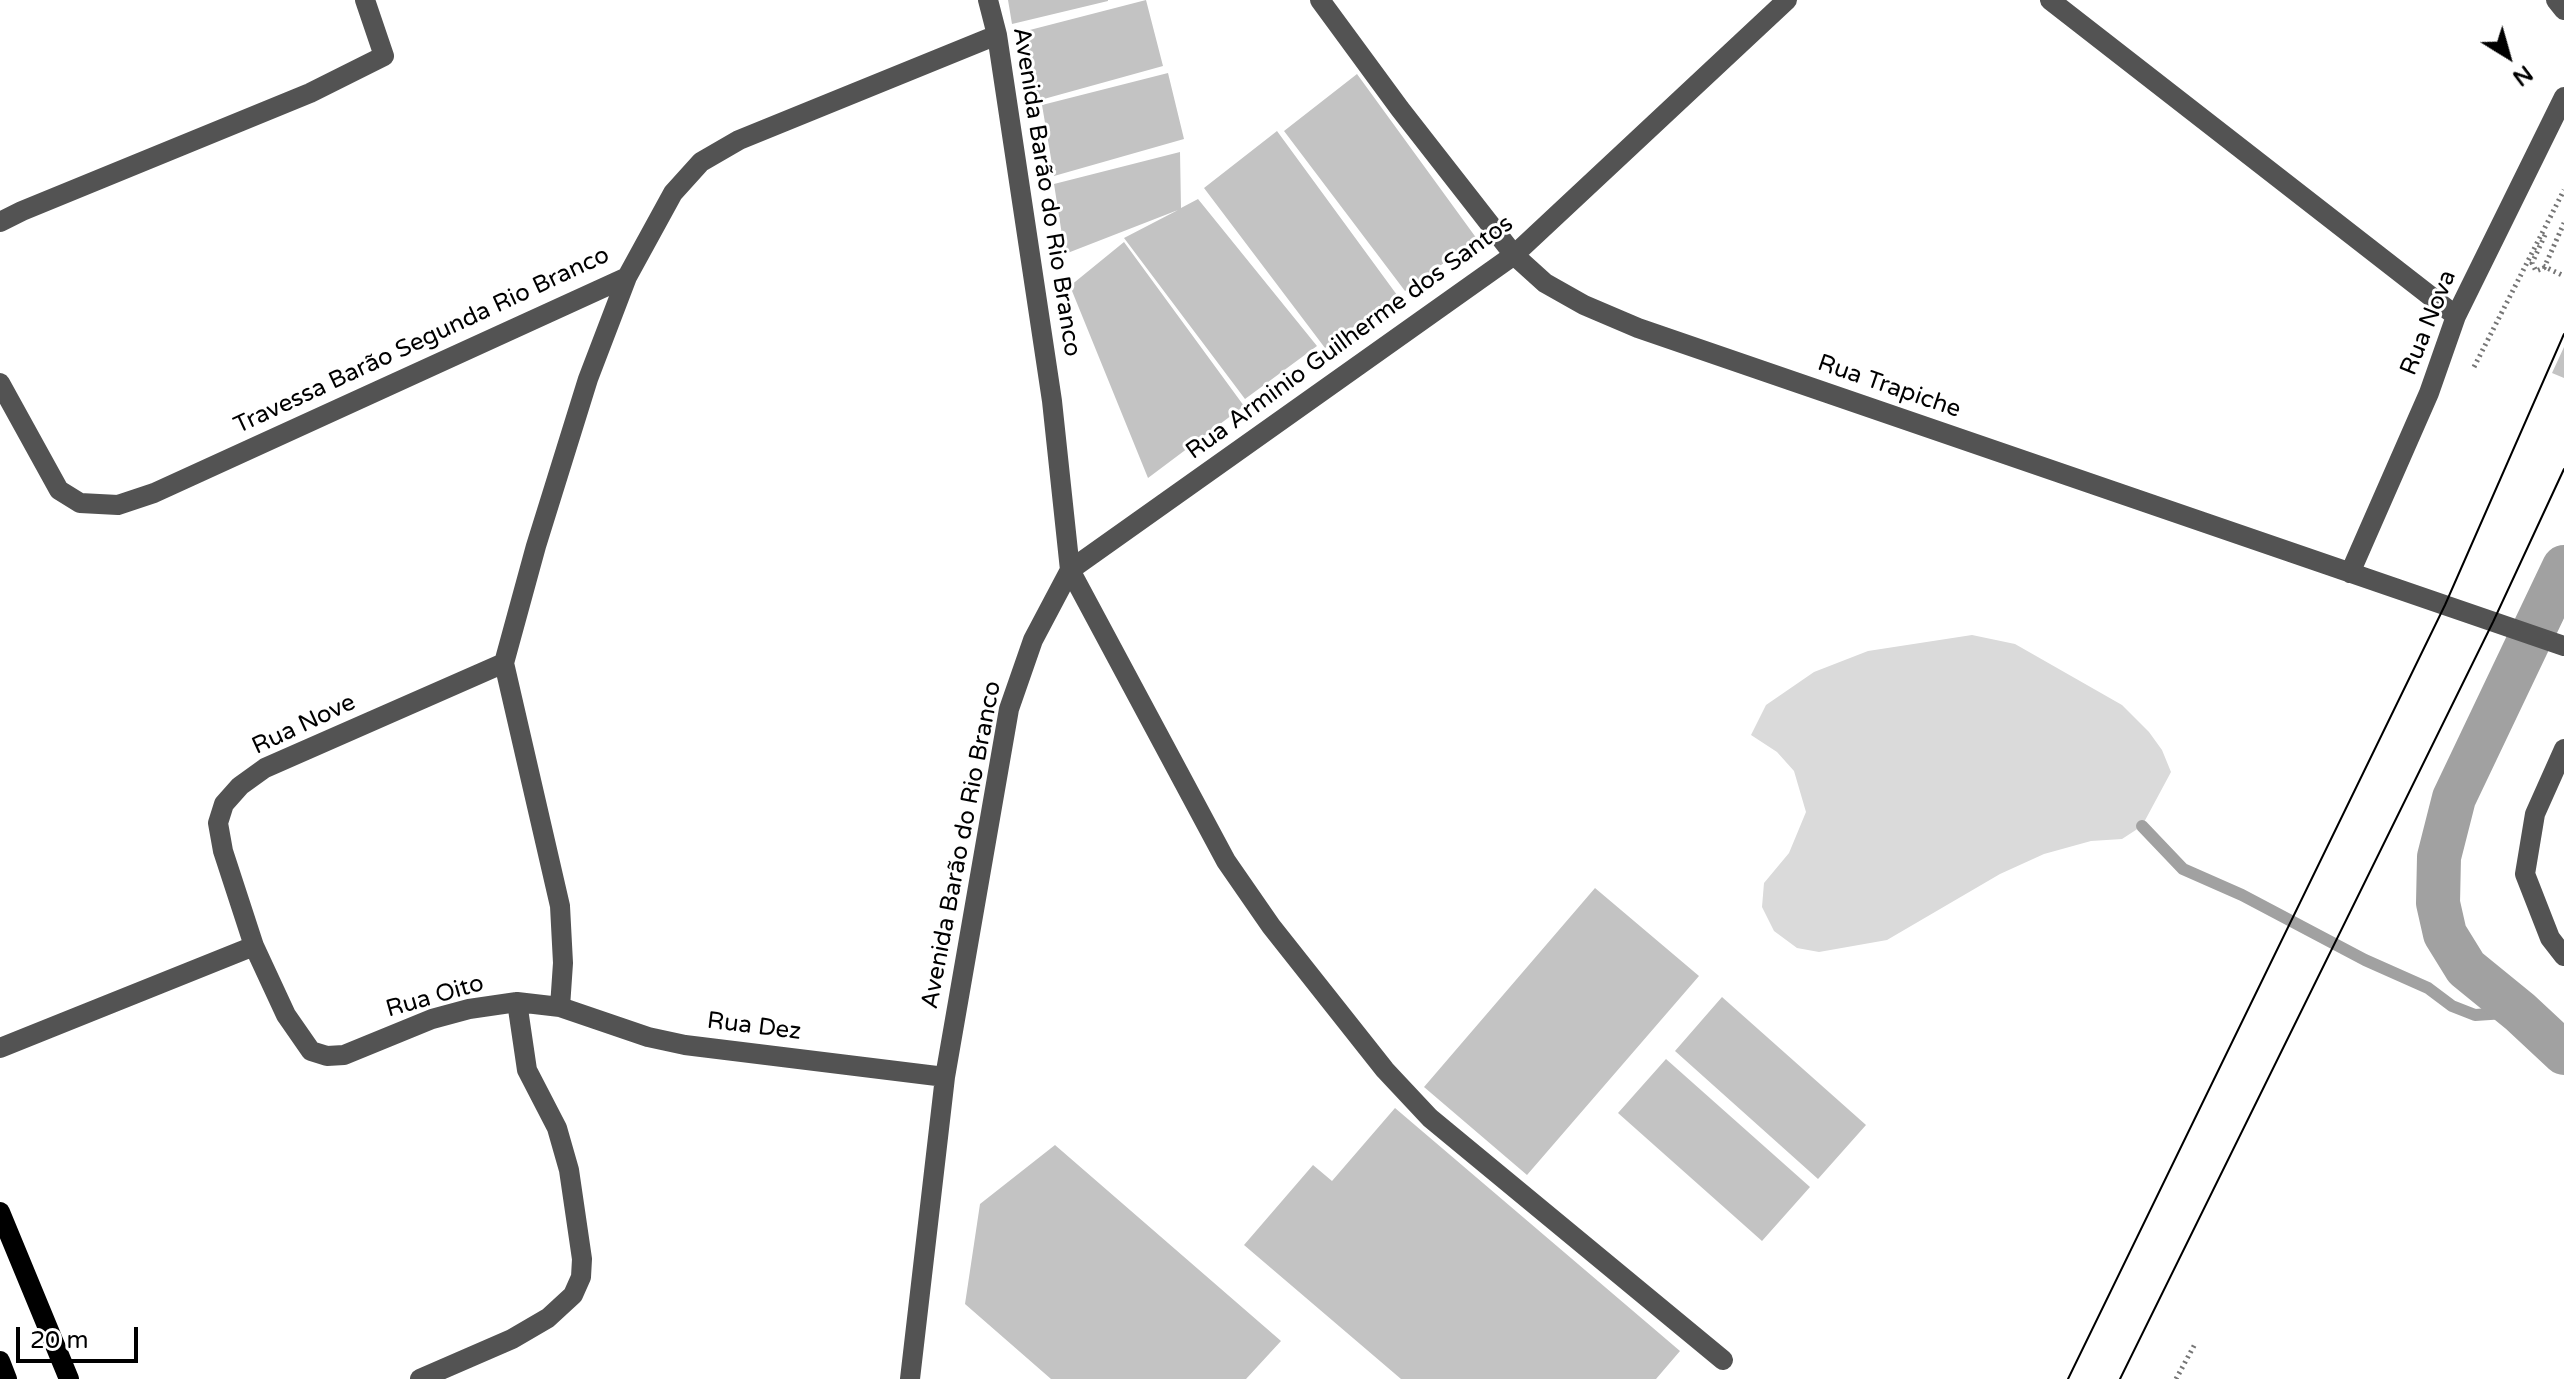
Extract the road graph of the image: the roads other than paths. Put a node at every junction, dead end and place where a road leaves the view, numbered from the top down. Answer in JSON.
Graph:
{"nodes":[{"id":1,"x":365,"y":0,"type":"edge"},
{"id":2,"x":988,"y":0,"type":"edge"},
{"id":3,"x":1320,"y":0,"type":"edge"},
{"id":4,"x":1787,"y":0,"type":"edge"},
{"id":5,"x":2050,"y":0,"type":"edge"},
{"id":6,"x":2556,"y":0,"type":"edge"},
{"id":7,"x":2564,"y":10,"type":"edge"},
{"id":8,"x":997,"y":35,"type":"junction"},
{"id":9,"x":2564,"y":97,"type":"edge"},
{"id":10,"x":0,"y":222,"type":"edge"},
{"id":11,"x":1514,"y":255,"type":"junction"},
{"id":12,"x":627,"y":277,"type":"junction"},
{"id":13,"x":2456,"y":316,"type":"junction"},
{"id":14,"x":0,"y":383,"type":"edge"},
{"id":15,"x":1070,"y":570,"type":"junction"},
{"id":16,"x":2350,"y":573,"type":"junction"},
{"id":17,"x":2564,"y":646,"type":"edge"},
{"id":18,"x":504,"y":663,"type":"junction"},
{"id":19,"x":2564,"y":749,"type":"edge"},
{"id":20,"x":254,"y":946,"type":"junction"},
{"id":21,"x":2564,"y":956,"type":"edge"},
{"id":22,"x":517,"y":1002,"type":"junction"},
{"id":23,"x":560,"y":1007,"type":"junction"},
{"id":24,"x":0,"y":1048,"type":"edge"},
{"id":25,"x":327,"y":1056,"type":"joint"},
{"id":26,"x":945,"y":1077,"type":"junction"},
{"id":27,"x":0,"y":1212,"type":"edge"},
{"id":28,"x":1723,"y":1360,"type":"dead end"},
{"id":29,"x":0,"y":1361,"type":"edge"},
{"id":30,"x":7,"y":1379,"type":"edge"},
{"id":31,"x":69,"y":1379,"type":"edge"},
{"id":32,"x":420,"y":1379,"type":"edge"},
{"id":33,"x":910,"y":1379,"type":"edge"}],
"edges":[{"from":1,"to":10,"type":"street"},
{"from":2,"to":8,"type":"street","name":"Avenida Barão do Rio Branco"},
{"from":3,"to":11,"type":"street","name":"Rua Trapiche"},
{"from":4,"to":11,"type":"street","name":"Rua Arminio Guilherme dos Santos"},
{"from":5,"to":13,"type":"street"},
{"from":6,"to":7,"type":"street"},
{"from":8,"to":12,"type":"street","name":"Travessa Barão Segunda Rio Branco"},
{"from":8,"to":15,"type":"street","name":"Avenida Barão do Rio Branco"},
{"from":9,"to":13,"type":"street","name":"Rua Nova"},
{"from":11,"to":15,"type":"street","name":"Rua Arminio Guilherme dos Santos"},
{"from":11,"to":16,"type":"street","name":"Rua Trapiche"},
{"from":12,"to":14,"type":"street","name":"Travessa Barão Segunda Rio Branco"},
{"from":12,"to":18,"type":"street"},
{"from":13,"to":16,"type":"street","name":"Rua Nova"},
{"from":15,"to":26,"type":"street","name":"Avenida Barão do Rio Branco"},
{"from":15,"to":28,"type":"street"},
{"from":16,"to":17,"type":"street","name":"Rua Trapiche"},
{"from":18,"to":20,"type":"street","name":"Rua Nove"},
{"from":18,"to":23,"type":"street"},
{"from":19,"to":21,"type":"street"},
{"from":20,"to":24,"type":"street"},
{"from":20,"to":25,"type":"street","name":"Rua Nove"},
{"from":22,"to":23,"type":"street","name":"Rua Oito"},
{"from":22,"to":25,"type":"street","name":"Rua Oito"},
{"from":22,"to":32,"type":"street"},
{"from":23,"to":26,"type":"street","name":"Rua Dez"},
{"from":26,"to":33,"type":"street","name":"Avenida Barão do Rio Branco"},
{"from":27,"to":31,"type":"main road"},
{"from":29,"to":30,"type":"main road"}]}
